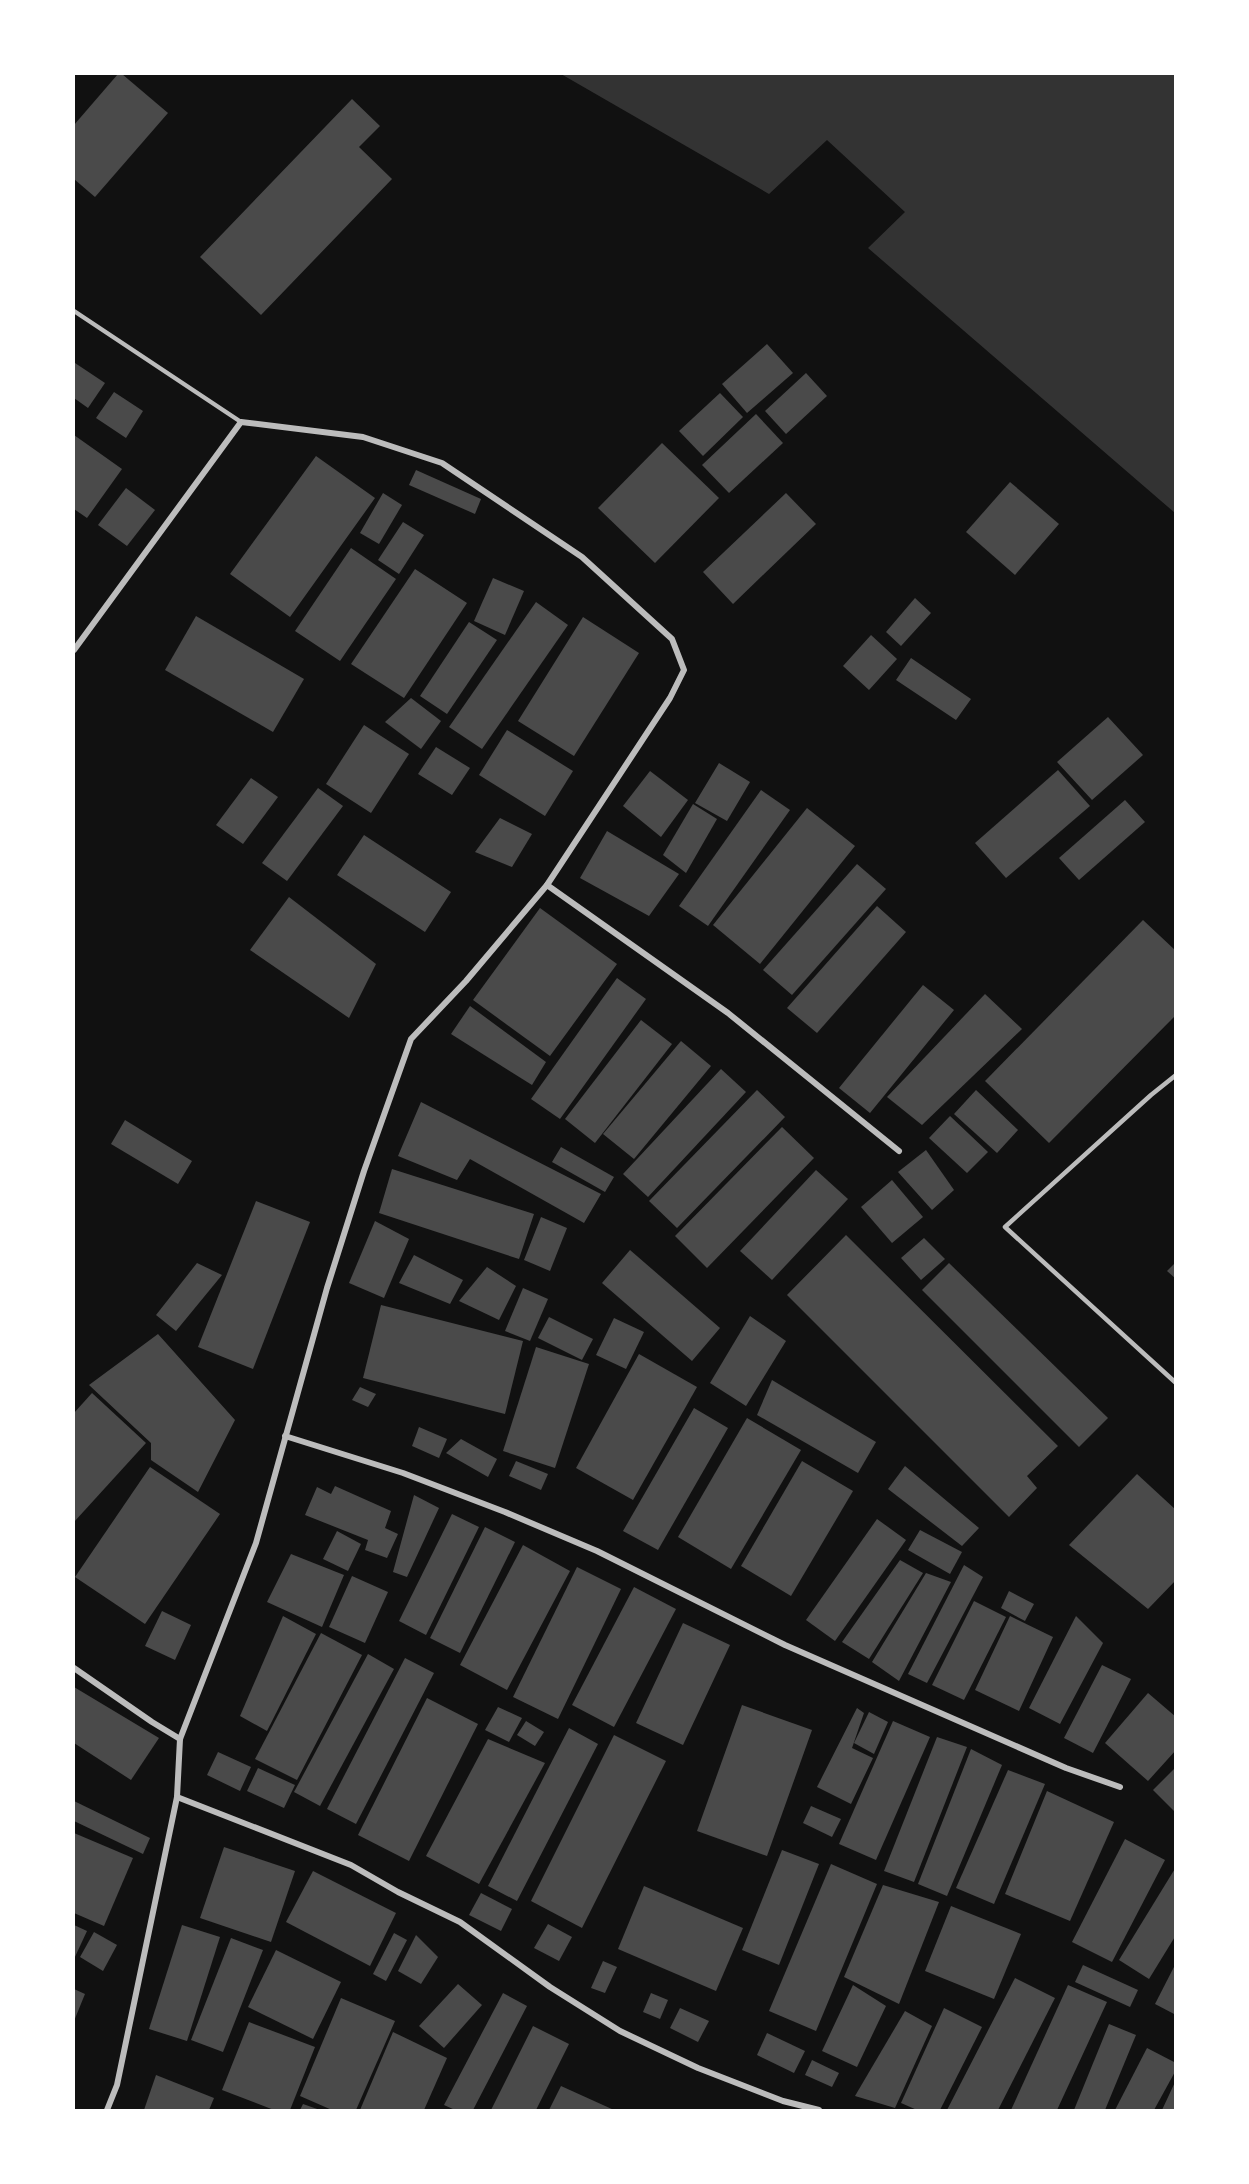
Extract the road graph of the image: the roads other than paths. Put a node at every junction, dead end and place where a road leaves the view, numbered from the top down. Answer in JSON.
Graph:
{"nodes":[{"id":1,"x":74,"y":311,"type":"edge"},
{"id":2,"x":242,"y":422,"type":"junction"},
{"id":3,"x":74,"y":650,"type":"edge"},
{"id":4,"x":547,"y":885,"type":"junction"},
{"id":5,"x":1176,"y":1075,"type":"edge"},
{"id":6,"x":899,"y":1151,"type":"dead end"},
{"id":7,"x":1176,"y":1383,"type":"edge"},
{"id":8,"x":285,"y":1436,"type":"junction"},
{"id":9,"x":74,"y":1668,"type":"edge"},
{"id":10,"x":180,"y":1739,"type":"junction"},
{"id":11,"x":1120,"y":1787,"type":"dead end"},
{"id":12,"x":177,"y":1797,"type":"junction"},
{"id":13,"x":107,"y":2110,"type":"edge"},
{"id":14,"x":819,"y":2110,"type":"edge"}],
"edges":[{"from":1,"to":2,"type":"lane"},
{"from":2,"to":3,"type":"street"},
{"from":2,"to":4,"type":"street"},
{"from":4,"to":6,"type":"street"},
{"from":4,"to":8,"type":"street"},
{"from":5,"to":7,"type":"lane"},
{"from":8,"to":10,"type":"street"},
{"from":8,"to":11,"type":"street"},
{"from":9,"to":10,"type":"street"},
{"from":10,"to":12,"type":"street"},
{"from":12,"to":13,"type":"street"},
{"from":12,"to":14,"type":"street"}]}
